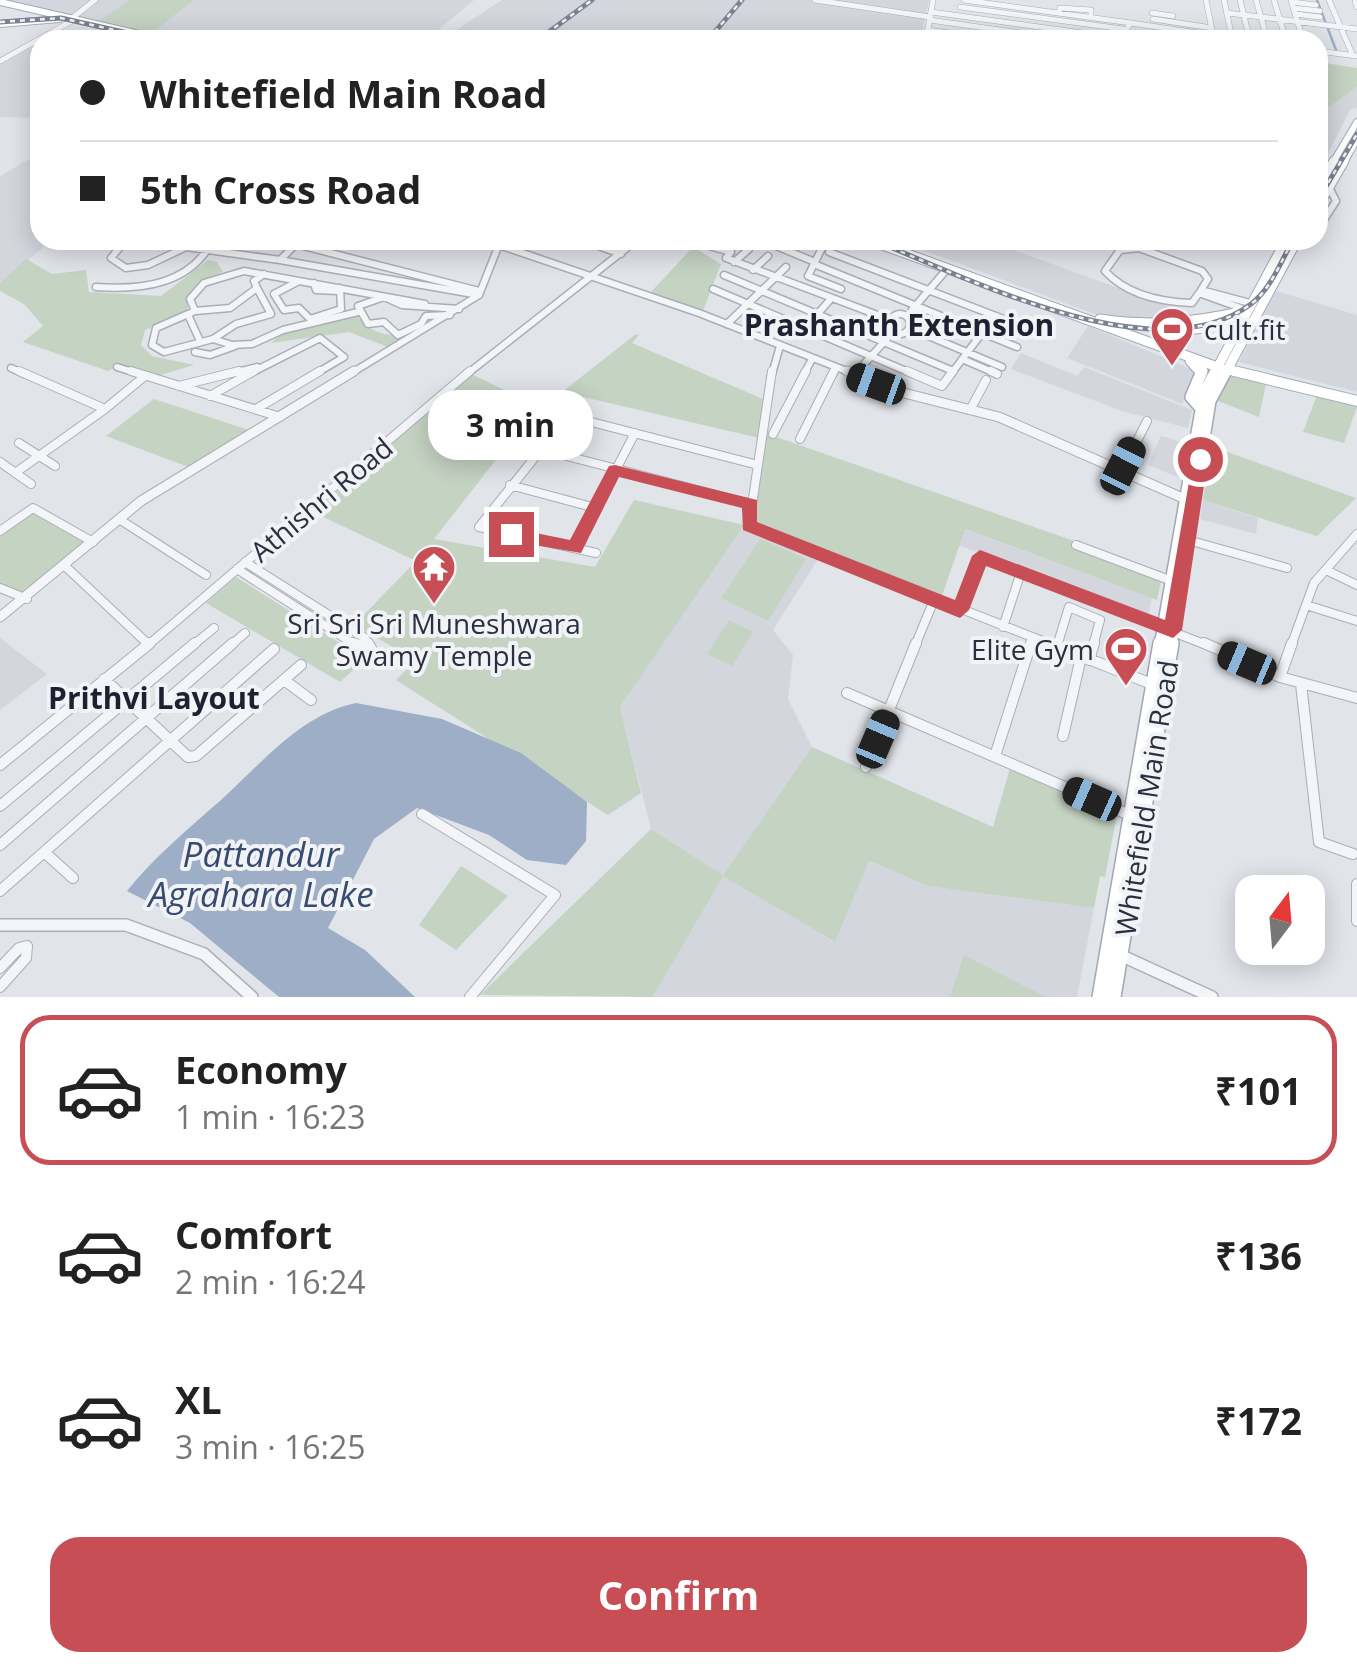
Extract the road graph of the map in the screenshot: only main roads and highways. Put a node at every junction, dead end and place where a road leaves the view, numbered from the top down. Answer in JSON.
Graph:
{"nodes":[{"id":1,"x":0,"y":3,"type":"edge"},
{"id":2,"x":50,"y":15,"type":"junction"},
{"id":3,"x":59,"y":19,"type":"junction"},
{"id":4,"x":70,"y":20,"type":"junction"},
{"id":5,"x":0,"y":22,"type":"edge"},
{"id":6,"x":108,"y":30,"type":"edge"},
{"id":7,"x":118,"y":30,"type":"edge"},
{"id":8,"x":1356,"y":123,"type":"edge"},
{"id":9,"x":1357,"y":139,"type":"edge"},
{"id":10,"x":1328,"y":173,"type":"edge"},
{"id":11,"x":1328,"y":177,"type":"edge"},
{"id":12,"x":896,"y":250,"type":"edge"},
{"id":13,"x":910,"y":250,"type":"edge"},
{"id":14,"x":1280,"y":250,"type":"edge"},
{"id":15,"x":1292,"y":250,"type":"edge"},
{"id":16,"x":1027,"y":296,"type":"junction"},
{"id":17,"x":1246,"y":310,"type":"junction"},
{"id":18,"x":1091,"y":317,"type":"junction"},
{"id":19,"x":1121,"y":328,"type":"junction"},
{"id":20,"x":1182,"y":356,"type":"junction"},
{"id":21,"x":1221,"y":366,"type":"junction"},
{"id":22,"x":1357,"y":399,"type":"edge"},
{"id":23,"x":1200,"y":407,"type":"junction"},
{"id":24,"x":1194,"y":465,"type":"dead end"},
{"id":25,"x":1186,"y":496,"type":"junction"},
{"id":26,"x":1169,"y":628,"type":"junction"},
{"id":27,"x":1115,"y":953,"type":"junction"},
{"id":28,"x":1100,"y":997,"type":"edge"},
{"id":29,"x":1113,"y":997,"type":"edge"}],
"edges":[{"from":1,"to":2,"type":"main road"},
{"from":2,"to":3,"type":"main road"},
{"from":2,"to":4,"type":"main road"},
{"from":2,"to":5,"type":"main road"},
{"from":3,"to":4,"type":"main road"},
{"from":3,"to":5,"type":"main road"},
{"from":4,"to":6,"type":"main road"},
{"from":4,"to":7,"type":"main road"},
{"from":8,"to":10,"type":"main road"},
{"from":9,"to":11,"type":"main road"},
{"from":12,"to":16,"type":"main road"},
{"from":13,"to":16,"type":"main road"},
{"from":14,"to":17,"type":"main road"},
{"from":15,"to":21,"type":"main road"},
{"from":16,"to":18,"type":"main road"},
{"from":16,"to":20,"type":"main road"},
{"from":17,"to":18,"type":"main road"},
{"from":17,"to":19,"type":"main road"},
{"from":17,"to":21,"type":"main road"},
{"from":18,"to":19,"type":"main road"},
{"from":19,"to":21,"type":"main road"},
{"from":20,"to":21,"type":"main road"},
{"from":20,"to":23,"type":"main road"},
{"from":21,"to":22,"type":"main road"},
{"from":21,"to":23,"type":"main road","name":"Whitefield Main Road"},
{"from":21,"to":26,"type":"main road","name":"Whitefield Main Road"},
{"from":23,"to":25,"type":"main road","name":"Whitefield Main Road"},
{"from":24,"to":25,"type":"main road"},
{"from":25,"to":26,"type":"main road","name":"Whitefield Main Road"},
{"from":26,"to":27,"type":"main road","name":"Whitefield Main Road"},
{"from":26,"to":27,"type":"main road","name":"Whitefield Main Road"},
{"from":27,"to":28,"type":"main road","name":"Whitefield Main Road"},
{"from":27,"to":29,"type":"main road","name":"Whitefield Main Road"}]}
